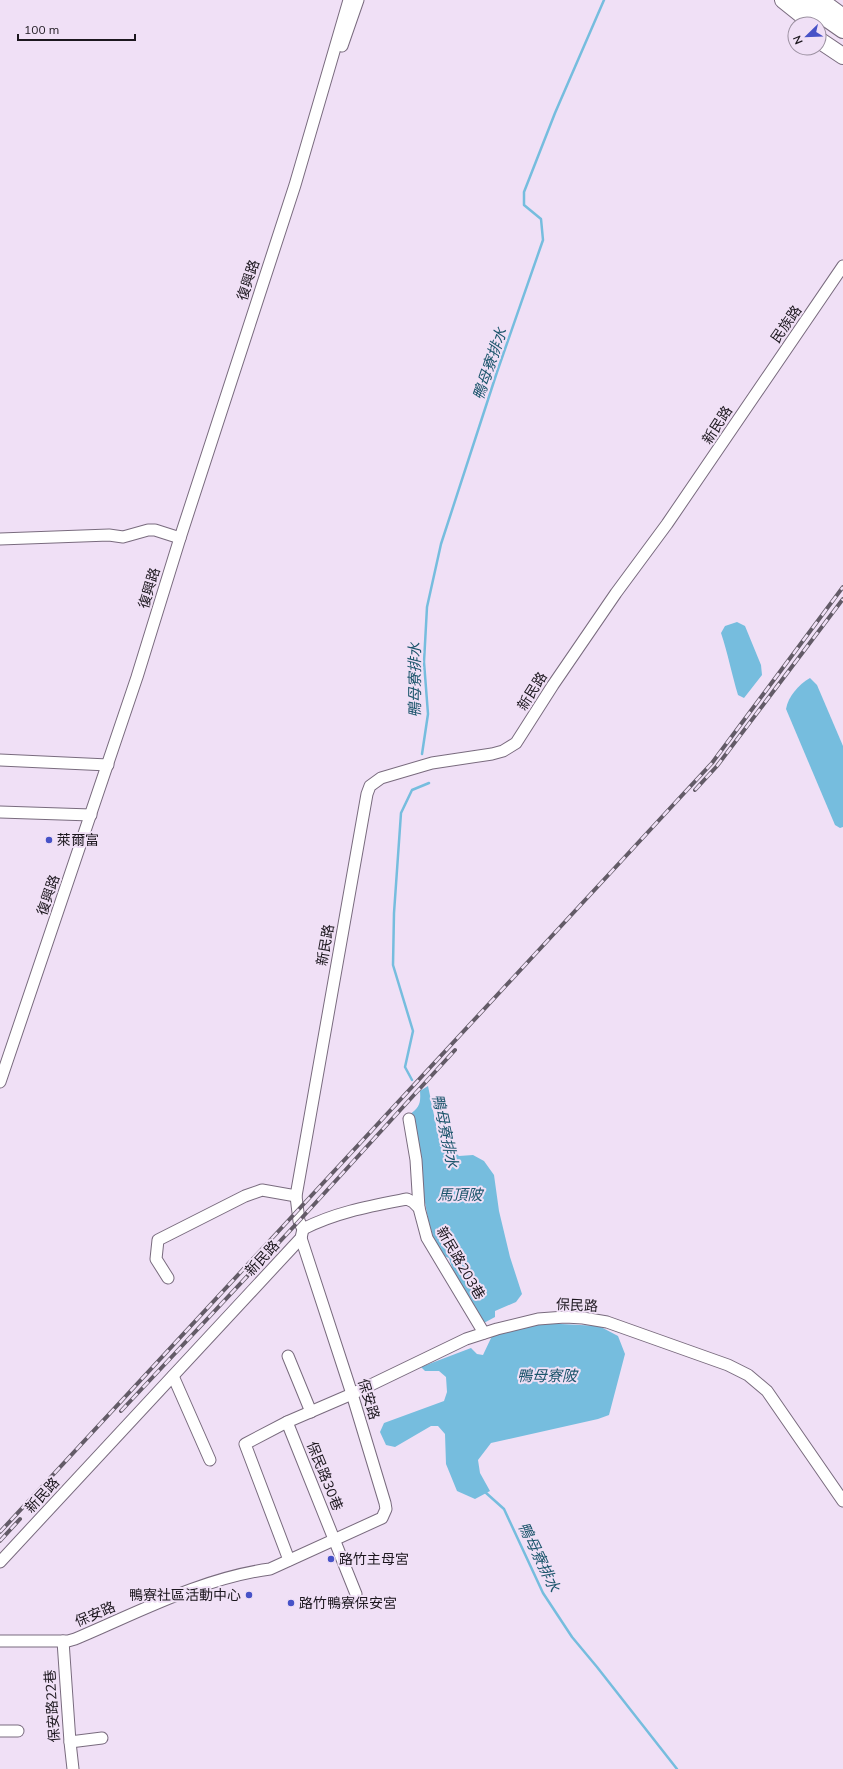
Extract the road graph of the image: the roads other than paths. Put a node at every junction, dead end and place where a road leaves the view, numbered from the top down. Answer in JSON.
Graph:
{"nodes":[{"id":1,"x":349,"y":0,"type":"edge"},
{"id":2,"x":358,"y":0,"type":"edge"},
{"id":3,"x":770,"y":0,"type":"edge"},
{"id":4,"x":783,"y":0,"type":"edge"},
{"id":5,"x":800,"y":0,"type":"edge"},
{"id":6,"x":823,"y":2,"type":"edge"},
{"id":7,"x":789,"y":16,"type":"edge"},
{"id":8,"x":804,"y":16,"type":"edge"},
{"id":9,"x":843,"y":17,"type":"edge"},
{"id":10,"x":843,"y":30,"type":"edge"},
{"id":11,"x":827,"y":33,"type":"edge"},
{"id":12,"x":843,"y":43,"type":"edge"},
{"id":13,"x":827,"y":45,"type":"edge"},
{"id":14,"x":843,"y":56,"type":"edge"},
{"id":15,"x":321,"y":101,"type":"junction"},
{"id":16,"x":843,"y":266,"type":"edge"},
{"id":17,"x":752,"y":398,"type":"joint"},
{"id":18,"x":180,"y":538,"type":"junction"},
{"id":19,"x":0,"y":539,"type":"edge"},
{"id":20,"x":0,"y":760,"type":"edge"},
{"id":21,"x":108,"y":765,"type":"junction"},
{"id":22,"x":0,"y":812,"type":"edge"},
{"id":23,"x":92,"y":815,"type":"junction"},
{"id":24,"x":0,"y":1082,"type":"edge"},
{"id":25,"x":409,"y":1120,"type":"dead end"},
{"id":26,"x":296,"y":1196,"type":"junction"},
{"id":27,"x":419,"y":1208,"type":"junction"},
{"id":28,"x":302,"y":1233,"type":"junction"},
{"id":29,"x":168,"y":1278,"type":"dead end"},
{"id":30,"x":484,"y":1333,"type":"junction"},
{"id":31,"x":288,"y":1356,"type":"dead end"},
{"id":32,"x":172,"y":1376,"type":"junction"},
{"id":33,"x":352,"y":1394,"type":"junction"},
{"id":34,"x":311,"y":1412,"type":"junction"},
{"id":35,"x":287,"y":1422,"type":"junction"},
{"id":36,"x":210,"y":1460,"type":"dead end"},
{"id":37,"x":843,"y":1501,"type":"edge"},
{"id":38,"x":334,"y":1540,"type":"junction"},
{"id":39,"x":289,"y":1560,"type":"junction"},
{"id":40,"x":0,"y":1562,"type":"edge"},
{"id":41,"x":356,"y":1594,"type":"dead end"},
{"id":42,"x":0,"y":1640,"type":"edge"},
{"id":43,"x":63,"y":1641,"type":"junction"},
{"id":44,"x":0,"y":1731,"type":"edge"},
{"id":45,"x":18,"y":1731,"type":"dead end"},
{"id":46,"x":102,"y":1738,"type":"dead end"},
{"id":47,"x":70,"y":1742,"type":"junction"},
{"id":48,"x":73,"y":1769,"type":"edge"}],
"edges":[{"from":1,"to":15,"type":"street","name":"復興路"},
{"from":2,"to":15,"type":"street","name":"復興路"},
{"from":3,"to":7,"type":"highway"},
{"from":4,"to":8,"type":"highway"},
{"from":5,"to":10,"type":"highway"},
{"from":6,"to":9,"type":"highway"},
{"from":11,"to":12,"type":"highway"},
{"from":13,"to":14,"type":"highway"},
{"from":15,"to":18,"type":"street","name":"復興路"},
{"from":16,"to":17,"type":"street","name":"民族路"},
{"from":17,"to":26,"type":"street","name":"新民路"},
{"from":18,"to":19,"type":"street"},
{"from":18,"to":21,"type":"street","name":"復興路"},
{"from":20,"to":21,"type":"street"},
{"from":21,"to":23,"type":"street","name":"復興路"},
{"from":22,"to":23,"type":"street"},
{"from":23,"to":24,"type":"street","name":"復興路"},
{"from":25,"to":27,"type":"street","name":"新民路203巷"},
{"from":26,"to":28,"type":"street","name":"新民路"},
{"from":26,"to":29,"type":"street"},
{"from":27,"to":28,"type":"street"},
{"from":27,"to":30,"type":"street","name":"新民路203巷"},
{"from":28,"to":32,"type":"street","name":"新民路"},
{"from":28,"to":33,"type":"street","name":"保安路"},
{"from":30,"to":33,"type":"street","name":"保民路"},
{"from":30,"to":37,"type":"street","name":"保民路"},
{"from":31,"to":34,"type":"street"},
{"from":32,"to":36,"type":"street"},
{"from":32,"to":40,"type":"street","name":"新民路"},
{"from":33,"to":34,"type":"street","name":"保民路"},
{"from":33,"to":38,"type":"street","name":"保安路"},
{"from":34,"to":35,"type":"street","name":"保民路"},
{"from":35,"to":38,"type":"street","name":"保民路30巷"},
{"from":35,"to":39,"type":"street","name":"保民路"},
{"from":38,"to":39,"type":"street","name":"保安路"},
{"from":38,"to":41,"type":"street"},
{"from":39,"to":43,"type":"street","name":"保安路"},
{"from":42,"to":43,"type":"street","name":"保安路"},
{"from":43,"to":47,"type":"street","name":"保安路22巷"},
{"from":44,"to":45,"type":"street"},
{"from":46,"to":47,"type":"street"},
{"from":47,"to":48,"type":"street","name":"保安路22巷"}]}
